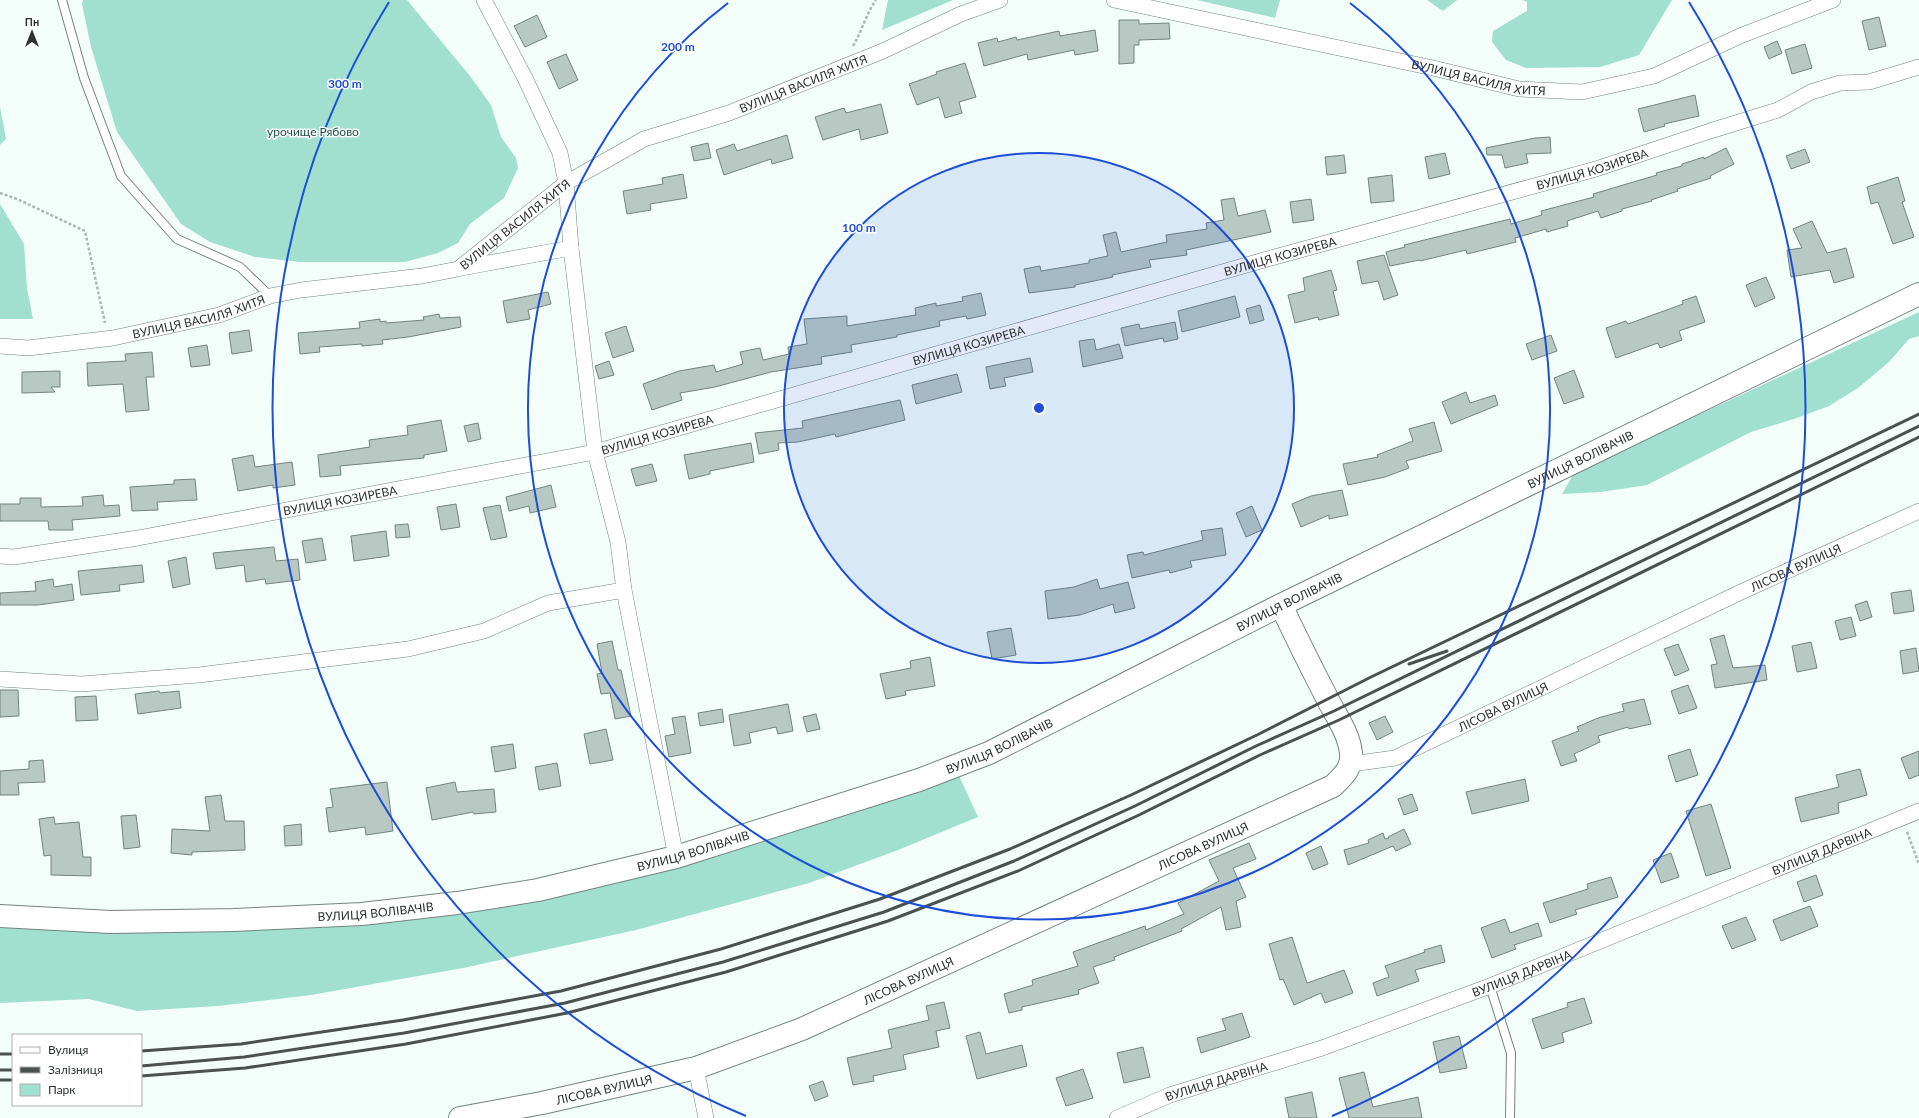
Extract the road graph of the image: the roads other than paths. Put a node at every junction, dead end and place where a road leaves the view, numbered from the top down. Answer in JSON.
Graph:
{"nodes":[{"id":1,"x":62,"y":0,"type":"edge"},
{"id":2,"x":484,"y":0,"type":"edge"},
{"id":3,"x":1000,"y":0,"type":"edge"},
{"id":4,"x":1114,"y":0,"type":"edge"},
{"id":5,"x":1833,"y":0,"type":"edge"},
{"id":6,"x":1919,"y":67,"type":"edge"},
{"id":7,"x":566,"y":183,"type":"junction"},
{"id":8,"x":571,"y":248,"type":"junction"},
{"id":9,"x":458,"y":269,"type":"junction"},
{"id":10,"x":1919,"y":294,"type":"edge"},
{"id":11,"x":270,"y":296,"type":"junction"},
{"id":12,"x":0,"y":346,"type":"edge"},
{"id":13,"x":595,"y":452,"type":"junction"},
{"id":14,"x":1919,"y":511,"type":"edge"},
{"id":15,"x":0,"y":556,"type":"edge"},
{"id":16,"x":624,"y":590,"type":"junction"},
{"id":17,"x":1280,"y":605,"type":"junction"},
{"id":18,"x":0,"y":679,"type":"edge"},
{"id":19,"x":1351,"y":764,"type":"junction"},
{"id":20,"x":1919,"y":811,"type":"edge"},
{"id":21,"x":676,"y":857,"type":"junction"},
{"id":22,"x":0,"y":916,"type":"edge"},
{"id":23,"x":1490,"y":986,"type":"junction"},
{"id":24,"x":696,"y":1068,"type":"junction"},
{"id":25,"x":460,"y":1118,"type":"edge"},
{"id":26,"x":706,"y":1118,"type":"edge"},
{"id":27,"x":1117,"y":1118,"type":"edge"},
{"id":28,"x":1510,"y":1118,"type":"edge"}],
"edges":[{"from":1,"to":11,"type":"lane"},
{"from":2,"to":7,"type":"street"},
{"from":3,"to":7,"type":"street","name":"ВУЛИЦЯ ВАСИЛЯ ХИТЯ"},
{"from":4,"to":5,"type":"street","name":"ВУЛИЦЯ ВАСИЛЯ ХИТЯ"},
{"from":6,"to":13,"type":"street","name":"ВУЛИЦЯ КОЗИРЕВА"},
{"from":7,"to":8,"type":"street"},
{"from":7,"to":9,"type":"street","name":"ВУЛИЦЯ ВАСИЛЯ ХИТЯ"},
{"from":8,"to":9,"type":"street"},
{"from":8,"to":13,"type":"street"},
{"from":9,"to":11,"type":"street","name":"ВУЛИЦЯ ВАСИЛЯ ХИТЯ"},
{"from":10,"to":17,"type":"street","name":"ВУЛИЦЯ ВОЛІВАЧІВ"},
{"from":11,"to":12,"type":"street","name":"ВУЛИЦЯ ВАСИЛЯ ХИТЯ"},
{"from":13,"to":15,"type":"street","name":"ВУЛИЦЯ КОЗИРЕВА"},
{"from":13,"to":16,"type":"street"},
{"from":14,"to":19,"type":"street","name":"ЛІСОВА ВУЛИЦЯ"},
{"from":16,"to":18,"type":"street"},
{"from":16,"to":21,"type":"street"},
{"from":17,"to":19,"type":"street"},
{"from":17,"to":21,"type":"street","name":"ВУЛИЦЯ ВОЛІВАЧІВ"},
{"from":19,"to":24,"type":"street","name":"ЛІСОВА ВУЛИЦЯ"},
{"from":20,"to":23,"type":"street","name":"ВУЛИЦЯ ДАРВІНА"},
{"from":21,"to":22,"type":"street","name":"ВУЛИЦЯ ВОЛІВАЧІВ"},
{"from":23,"to":27,"type":"street","name":"ВУЛИЦЯ ДАРВІНА"},
{"from":23,"to":28,"type":"lane"},
{"from":24,"to":25,"type":"street","name":"ЛІСОВА ВУЛИЦЯ"},
{"from":24,"to":26,"type":"street"}]}
